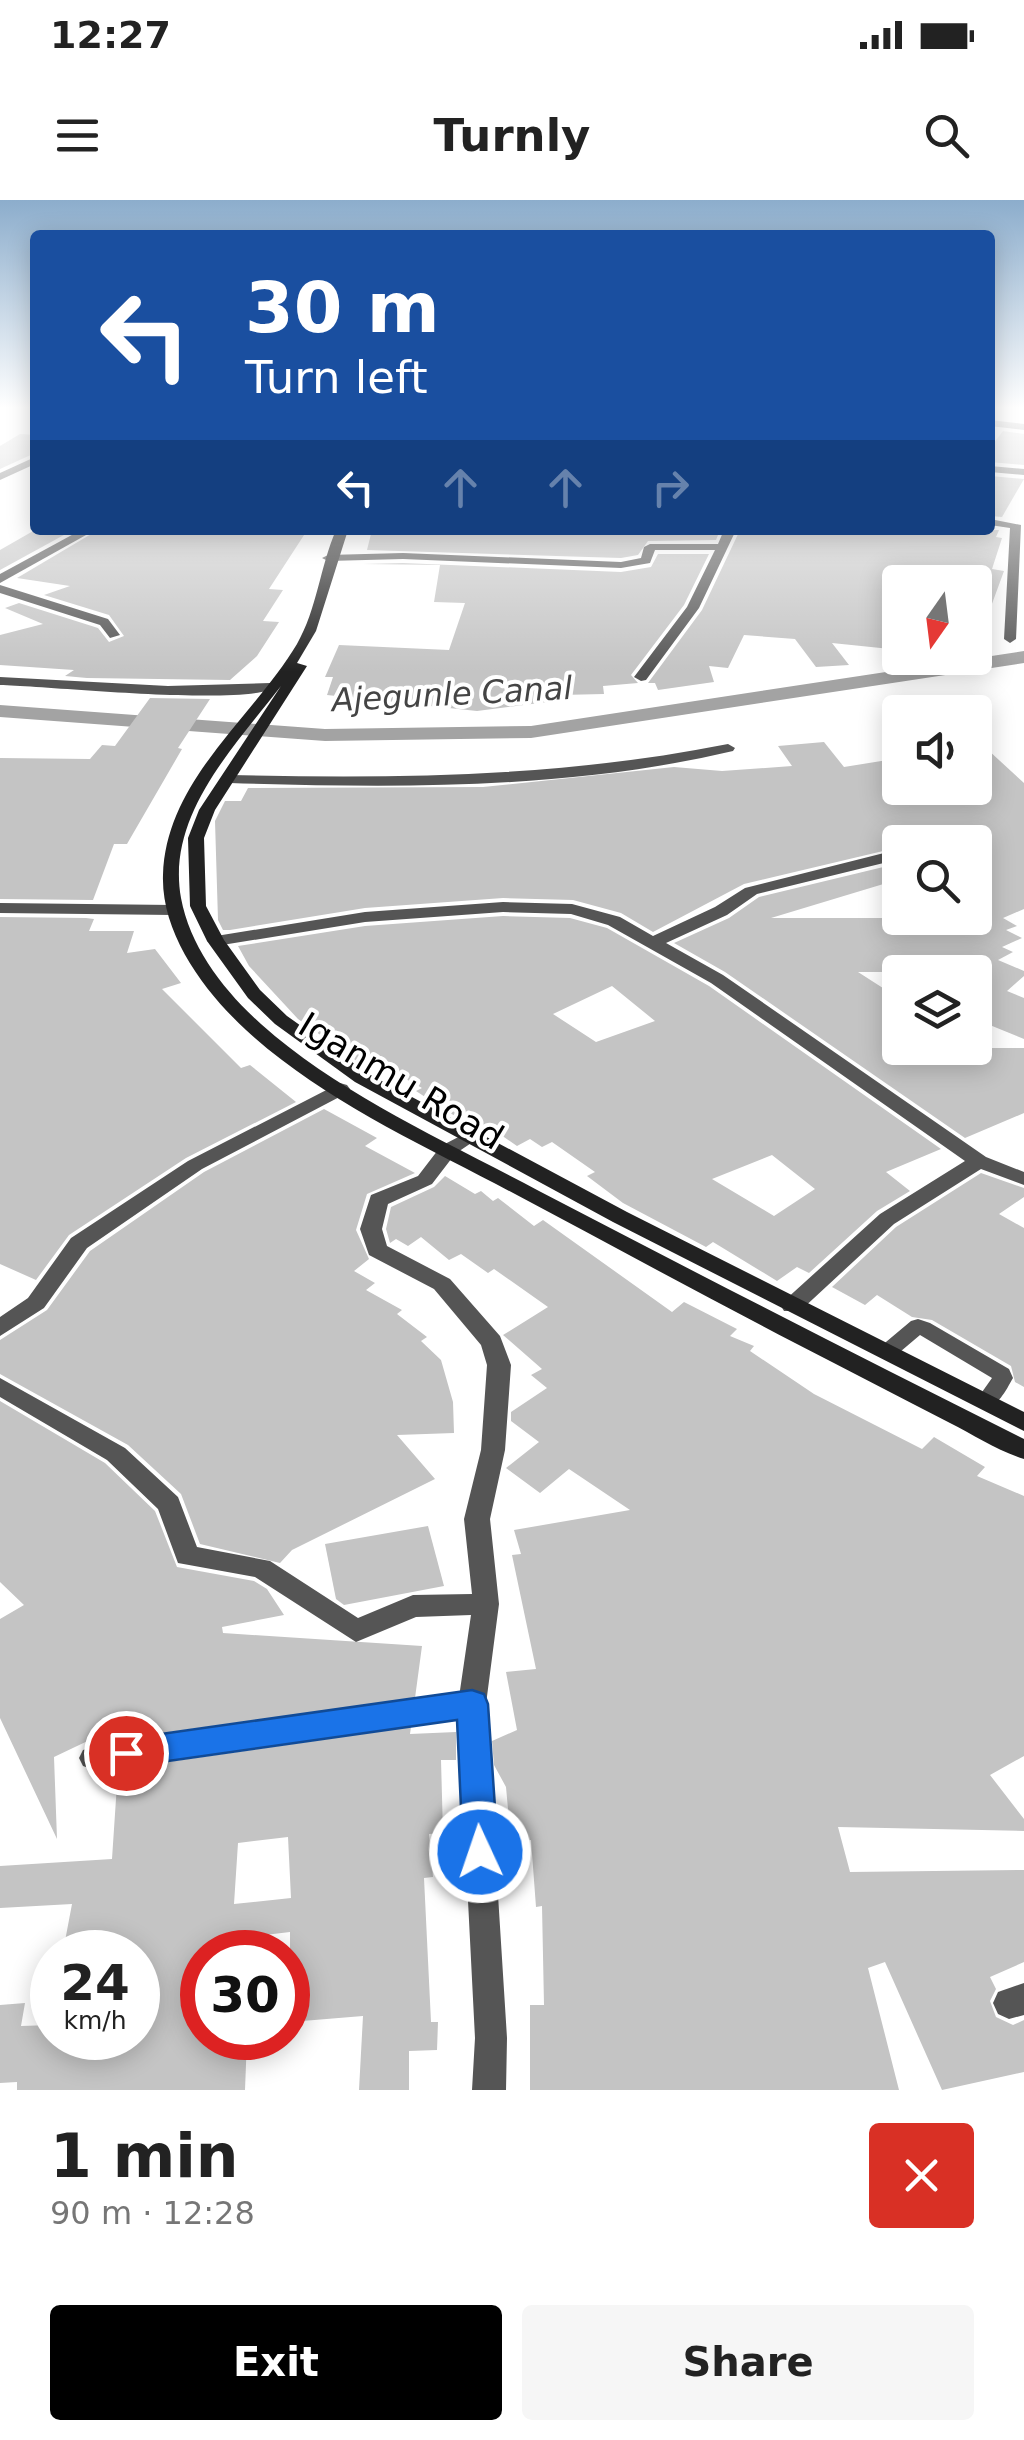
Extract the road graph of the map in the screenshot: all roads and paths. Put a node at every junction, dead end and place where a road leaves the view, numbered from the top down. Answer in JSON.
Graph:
{"nodes":[{"id":1,"x":1021,"y":519,"type":"edge"},
{"id":2,"x":995,"y":522,"type":"edge"},
{"id":3,"x":80,"y":535,"type":"edge"},
{"id":4,"x":340,"y":535,"type":"edge"},
{"id":5,"x":349,"y":535,"type":"edge"},
{"id":6,"x":728,"y":535,"type":"edge"},
{"id":7,"x":723,"y":548,"type":"junction"},
{"id":8,"x":333,"y":558,"type":"junction"},
{"id":9,"x":0,"y":579,"type":"edge"},
{"id":10,"x":0,"y":590,"type":"edge"},
{"id":11,"x":114,"y":635,"type":"dead end"},
{"id":12,"x":1010,"y":638,"type":"dead end"},
{"id":13,"x":640,"y":677,"type":"dead end"},
{"id":14,"x":0,"y":681,"type":"edge"},
{"id":15,"x":267,"y":698,"type":"junction"},
{"id":16,"x":728,"y":748,"type":"dead end"},
{"id":17,"x":229,"y":769,"type":"junction"},
{"id":18,"x":882,"y":858,"type":"edge"},
{"id":19,"x":0,"y":908,"type":"edge"},
{"id":20,"x":173,"y":910,"type":"junction"},
{"id":21,"x":656,"y":940,"type":"junction"},
{"id":22,"x":216,"y":941,"type":"junction"},
{"id":23,"x":340,"y":1090,"type":"junction"},
{"id":24,"x":459,"y":1144,"type":"junction"},
{"id":25,"x":979,"y":1161,"type":"junction"},
{"id":26,"x":1024,"y":1179,"type":"edge"},
{"id":27,"x":792,"y":1306,"type":"junction"},
{"id":28,"x":0,"y":1328,"type":"edge"},
{"id":29,"x":887,"y":1352,"type":"junction"},
{"id":30,"x":0,"y":1386,"type":"edge"},
{"id":31,"x":985,"y":1402,"type":"junction"},
{"id":32,"x":1024,"y":1422,"type":"edge"},
{"id":33,"x":1024,"y":1450,"type":"edge"},
{"id":34,"x":486,"y":1604,"type":"junction"},
{"id":35,"x":472,"y":1704,"type":"junction"},
{"id":36,"x":92,"y":1758,"type":"dead end"},
{"id":37,"x":489,"y":2090,"type":"edge"}],
"edges":[{"from":1,"to":2,"type":"street"},
{"from":1,"to":12,"type":"street"},
{"from":3,"to":9,"type":"street"},
{"from":4,"to":8,"type":"main road","name":"Iganmu Road"},
{"from":5,"to":8,"type":"main road","name":"Iganmu Road"},
{"from":6,"to":7,"type":"street"},
{"from":7,"to":8,"type":"street"},
{"from":7,"to":13,"type":"street"},
{"from":8,"to":15,"type":"main road","name":"Iganmu Road"},
{"from":10,"to":11,"type":"street"},
{"from":14,"to":15,"type":"street"},
{"from":15,"to":17,"type":"main road","name":"Iganmu Road"},
{"from":16,"to":17,"type":"street"},
{"from":17,"to":20,"type":"main road","name":"Iganmu Road"},
{"from":17,"to":22,"type":"main road","name":"Iganmu Road"},
{"from":18,"to":21,"type":"street"},
{"from":19,"to":20,"type":"street"},
{"from":20,"to":23,"type":"main road","name":"Iganmu Road"},
{"from":21,"to":22,"type":"street"},
{"from":21,"to":25,"type":"street"},
{"from":22,"to":24,"type":"main road","name":"Iganmu Road"},
{"from":23,"to":24,"type":"main road","name":"Iganmu Road"},
{"from":23,"to":28,"type":"street"},
{"from":24,"to":27,"type":"main road","name":"Iganmu Road"},
{"from":24,"to":33,"type":"main road","name":"Iganmu Road"},
{"from":24,"to":34,"type":"street"},
{"from":25,"to":26,"type":"street"},
{"from":25,"to":27,"type":"street"},
{"from":27,"to":29,"type":"main road","name":"Iganmu Road"},
{"from":29,"to":31,"type":"main road","name":"Iganmu Road"},
{"from":29,"to":31,"type":"lane"},
{"from":30,"to":34,"type":"street"},
{"from":31,"to":32,"type":"main road","name":"Iganmu Road"},
{"from":34,"to":35,"type":"street"},
{"from":35,"to":36,"type":"lane"},
{"from":35,"to":37,"type":"street"}]}
